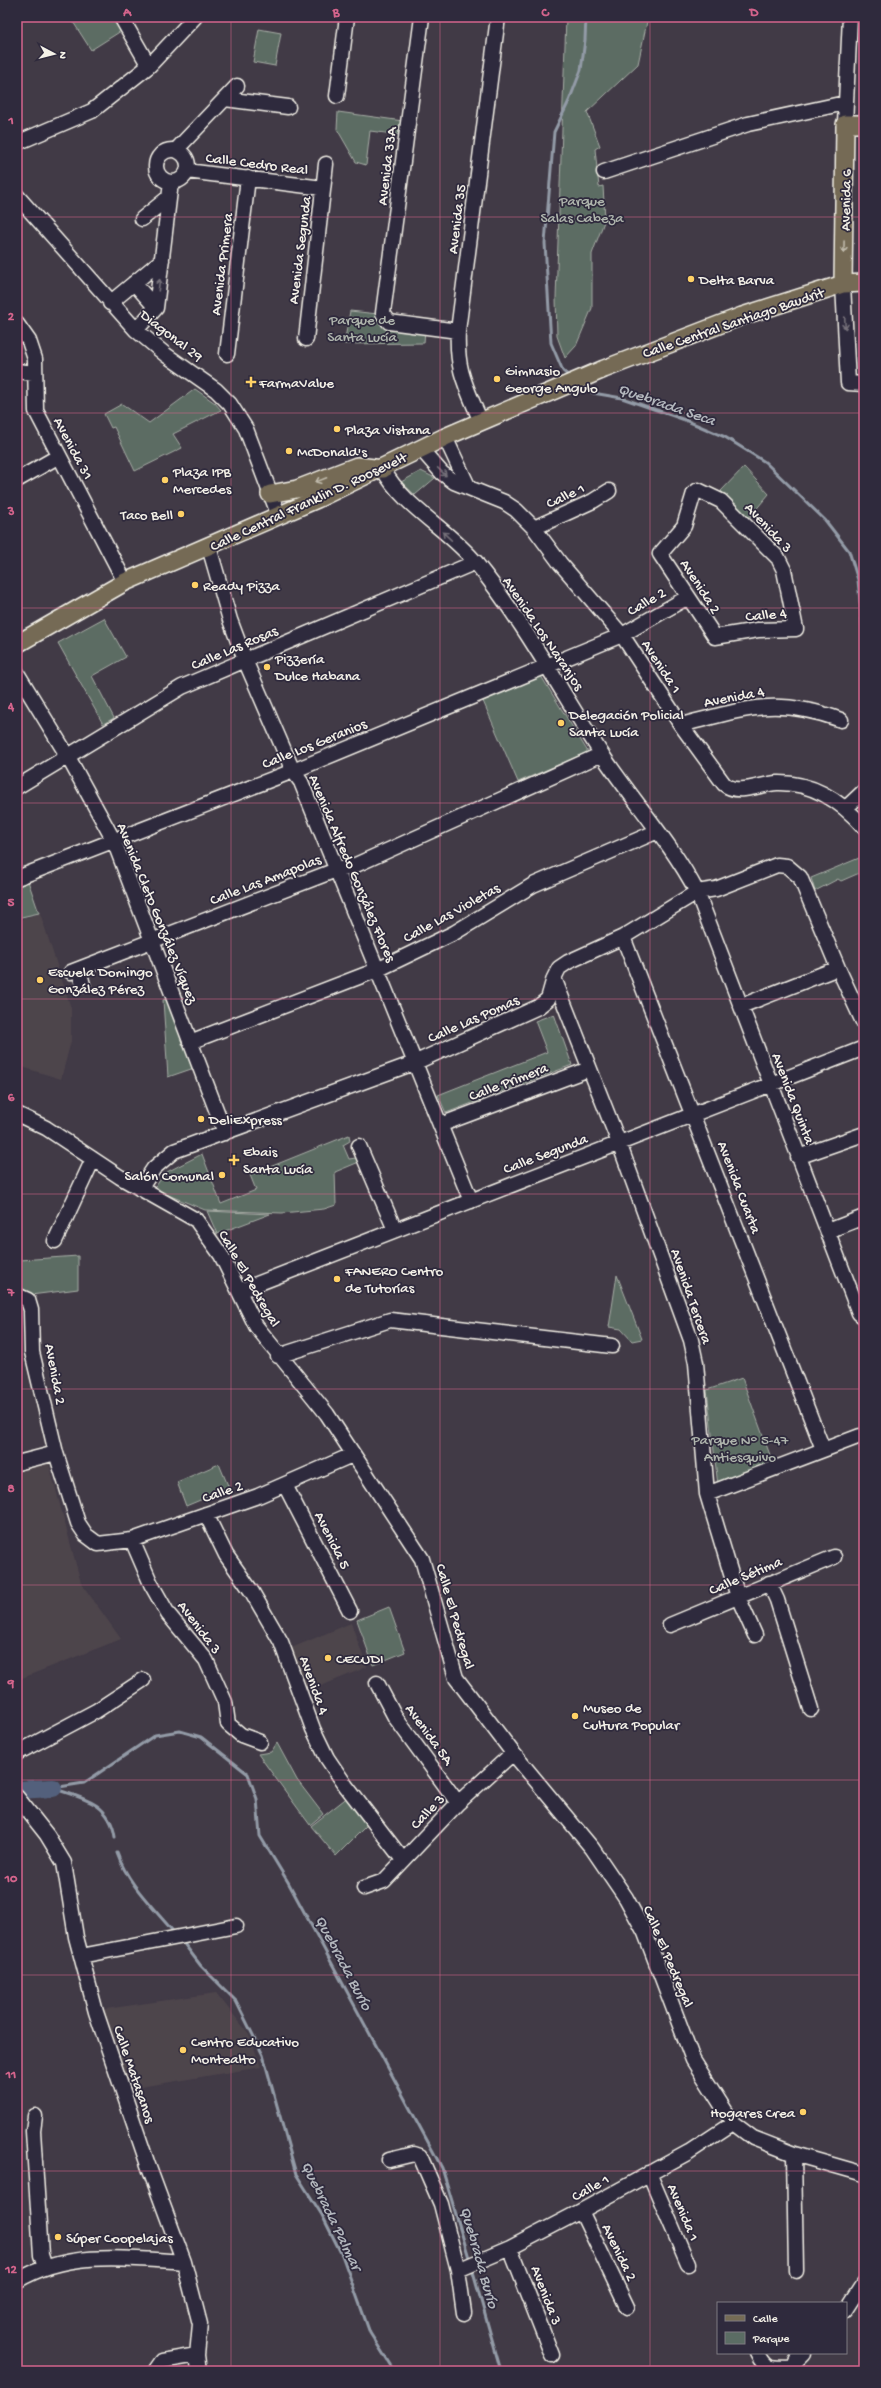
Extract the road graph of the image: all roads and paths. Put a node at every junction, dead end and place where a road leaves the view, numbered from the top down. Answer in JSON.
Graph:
{"nodes":[{"id":1,"x":121,"y":17,"type":"edge"},
{"id":2,"x":195,"y":17,"type":"edge"},
{"id":3,"x":347,"y":17,"type":"edge"},
{"id":4,"x":422,"y":17,"type":"edge"},
{"id":5,"x":498,"y":17,"type":"edge"},
{"id":6,"x":850,"y":17,"type":"edge"},
{"id":7,"x":150,"y":66,"type":"junction"},
{"id":8,"x":237,"y":86,"type":"dead end"},
{"id":9,"x":337,"y":96,"type":"dead end"},
{"id":10,"x":226,"y":99,"type":"junction"},
{"id":11,"x":845,"y":103,"type":"junction"},
{"id":12,"x":288,"y":107,"type":"dead end"},
{"id":13,"x":845,"y":124,"type":"junction"},
{"id":14,"x":864,"y":124,"type":"edge"},
{"id":15,"x":17,"y":143,"type":"edge"},
{"id":16,"x":176,"y":150,"type":"junction"},
{"id":17,"x":326,"y":164,"type":"dead end"},
{"id":18,"x":187,"y":171,"type":"junction"},
{"id":19,"x":604,"y":172,"type":"dead end"},
{"id":20,"x":248,"y":178,"type":"junction"},
{"id":21,"x":171,"y":182,"type":"junction"},
{"id":22,"x":323,"y":188,"type":"junction"},
{"id":23,"x":17,"y":196,"type":"edge"},
{"id":24,"x":169,"y":197,"type":"junction"},
{"id":25,"x":142,"y":219,"type":"dead end"},
{"id":26,"x":162,"y":260,"type":"junction"},
{"id":27,"x":134,"y":283,"type":"junction"},
{"id":28,"x":864,"y":283,"type":"edge"},
{"id":29,"x":844,"y":284,"type":"junction"},
{"id":30,"x":110,"y":303,"type":"junction"},
{"id":31,"x":156,"y":308,"type":"junction"},
{"id":32,"x":17,"y":324,"type":"edge"},
{"id":33,"x":136,"y":330,"type":"junction"},
{"id":34,"x":458,"y":331,"type":"junction"},
{"id":35,"x":306,"y":339,"type":"dead end"},
{"id":36,"x":228,"y":354,"type":"dead end"},
{"id":37,"x":604,"y":369,"type":"joint"},
{"id":38,"x":17,"y":371,"type":"edge"},
{"id":39,"x":35,"y":373,"type":"junction"},
{"id":40,"x":864,"y":384,"type":"edge"},
{"id":41,"x":481,"y":422,"type":"junction"},
{"id":42,"x":445,"y":437,"type":"junction"},
{"id":43,"x":421,"y":449,"type":"junction"},
{"id":44,"x":59,"y":456,"type":"junction"},
{"id":45,"x":383,"y":469,"type":"junction"},
{"id":46,"x":17,"y":480,"type":"edge"},
{"id":47,"x":469,"y":488,"type":"junction"},
{"id":48,"x":609,"y":491,"type":"dead end"},
{"id":49,"x":270,"y":494,"type":"junction"},
{"id":50,"x":278,"y":516,"type":"junction"},
{"id":51,"x":534,"y":528,"type":"junction"},
{"id":52,"x":209,"y":547,"type":"junction"},
{"id":53,"x":660,"y":554,"type":"joint"},
{"id":54,"x":476,"y":562,"type":"junction"},
{"id":55,"x":125,"y":582,"type":"junction"},
{"id":56,"x":688,"y":597,"type":"junction"},
{"id":57,"x":796,"y":629,"type":"joint"},
{"id":58,"x":622,"y":635,"type":"junction"},
{"id":59,"x":715,"y":638,"type":"joint"},
{"id":60,"x":17,"y":644,"type":"edge"},
{"id":61,"x":245,"y":660,"type":"junction"},
{"id":62,"x":546,"y":665,"type":"junction"},
{"id":63,"x":17,"y":673,"type":"edge"},
{"id":64,"x":841,"y":720,"type":"dead end"},
{"id":65,"x":681,"y":725,"type":"junction"},
{"id":66,"x":602,"y":754,"type":"junction"},
{"id":67,"x":67,"y":755,"type":"junction"},
{"id":68,"x":293,"y":771,"type":"junction"},
{"id":69,"x":17,"y":787,"type":"edge"},
{"id":70,"x":864,"y":791,"type":"edge"},
{"id":71,"x":847,"y":808,"type":"junction"},
{"id":72,"x":864,"y":827,"type":"edge"},
{"id":73,"x":658,"y":831,"type":"junction"},
{"id":74,"x":114,"y":841,"type":"junction"},
{"id":75,"x":336,"y":870,"type":"junction"},
{"id":76,"x":17,"y":878,"type":"edge"},
{"id":77,"x":697,"y":892,"type":"junction"},
{"id":78,"x":623,"y":936,"type":"junction"},
{"id":79,"x":152,"y":941,"type":"junction"},
{"id":80,"x":838,"y":968,"type":"junction"},
{"id":81,"x":377,"y":970,"type":"junction"},
{"id":82,"x":554,"y":978,"type":"junction"},
{"id":83,"x":83,"y":985,"type":"dead end"},
{"id":84,"x":741,"y":1006,"type":"junction"},
{"id":85,"x":864,"y":1024,"type":"edge"},
{"id":86,"x":190,"y":1042,"type":"junction"},
{"id":87,"x":864,"y":1048,"type":"edge"},
{"id":88,"x":414,"y":1063,"type":"junction"},
{"id":89,"x":589,"y":1069,"type":"junction"},
{"id":90,"x":770,"y":1084,"type":"junction"},
{"id":91,"x":693,"y":1113,"type":"junction"},
{"id":92,"x":17,"y":1114,"type":"edge"},
{"id":93,"x":440,"y":1126,"type":"junction"},
{"id":94,"x":224,"y":1133,"type":"junction"},
{"id":95,"x":864,"y":1134,"type":"edge"},
{"id":96,"x":619,"y":1143,"type":"junction"},
{"id":97,"x":359,"y":1146,"type":"dead end"},
{"id":98,"x":798,"y":1157,"type":"junction"},
{"id":99,"x":93,"y":1159,"type":"junction"},
{"id":100,"x":140,"y":1189,"type":"junction"},
{"id":101,"x":471,"y":1201,"type":"junction"},
{"id":102,"x":864,"y":1217,"type":"edge"},
{"id":103,"x":395,"y":1230,"type":"junction"},
{"id":104,"x":828,"y":1231,"type":"junction"},
{"id":105,"x":55,"y":1240,"type":"dead end"},
{"id":106,"x":239,"y":1291,"type":"junction"},
{"id":107,"x":23,"y":1297,"type":"edge"},
{"id":108,"x":862,"y":1316,"type":"edge"},
{"id":109,"x":612,"y":1346,"type":"dead end"},
{"id":110,"x":278,"y":1356,"type":"junction"},
{"id":111,"x":860,"y":1436,"type":"dead end"},
{"id":112,"x":823,"y":1450,"type":"junction"},
{"id":113,"x":56,"y":1453,"type":"junction"},
{"id":114,"x":352,"y":1455,"type":"junction"},
{"id":115,"x":17,"y":1463,"type":"edge"},
{"id":116,"x":285,"y":1485,"type":"junction"},
{"id":117,"x":708,"y":1494,"type":"junction"},
{"id":118,"x":206,"y":1514,"type":"junction"},
{"id":119,"x":132,"y":1540,"type":"junction"},
{"id":120,"x":98,"y":1544,"type":"joint"},
{"id":121,"x":834,"y":1557,"type":"dead end"},
{"id":122,"x":769,"y":1583,"type":"junction"},
{"id":123,"x":738,"y":1597,"type":"junction"},
{"id":124,"x":350,"y":1611,"type":"dead end"},
{"id":125,"x":670,"y":1625,"type":"dead end"},
{"id":126,"x":754,"y":1635,"type":"dead end"},
{"id":127,"x":143,"y":1680,"type":"dead end"},
{"id":128,"x":377,"y":1683,"type":"dead end"},
{"id":129,"x":811,"y":1709,"type":"dead end"},
{"id":130,"x":260,"y":1742,"type":"dead end"},
{"id":131,"x":17,"y":1753,"type":"edge"},
{"id":132,"x":513,"y":1753,"type":"junction"},
{"id":133,"x":17,"y":1797,"type":"edge"},
{"id":134,"x":458,"y":1803,"type":"junction"},
{"id":135,"x":403,"y":1860,"type":"junction"},
{"id":136,"x":364,"y":1888,"type":"dead end"},
{"id":137,"x":236,"y":1926,"type":"dead end"},
{"id":138,"x":81,"y":1956,"type":"junction"},
{"id":139,"x":35,"y":2116,"type":"dead end"},
{"id":140,"x":732,"y":2123,"type":"junction"},
{"id":141,"x":794,"y":2154,"type":"junction"},
{"id":142,"x":389,"y":2160,"type":"dead end"},
{"id":143,"x":649,"y":2173,"type":"junction"},
{"id":144,"x":864,"y":2174,"type":"edge"},
{"id":145,"x":581,"y":2211,"type":"junction"},
{"id":146,"x":510,"y":2248,"type":"junction"},
{"id":147,"x":184,"y":2262,"type":"junction"},
{"id":148,"x":688,"y":2264,"type":"dead end"},
{"id":149,"x":45,"y":2267,"type":"junction"},
{"id":150,"x":462,"y":2268,"type":"junction"},
{"id":151,"x":796,"y":2271,"type":"dead end"},
{"id":152,"x":17,"y":2281,"type":"edge"},
{"id":153,"x":864,"y":2283,"type":"edge"},
{"id":154,"x":627,"y":2307,"type":"dead end"},
{"id":155,"x":847,"y":2309,"type":"edge"},
{"id":156,"x":464,"y":2313,"type":"dead end"},
{"id":157,"x":756,"y":2354,"type":"edge"},
{"id":158,"x":803,"y":2354,"type":"edge"},
{"id":159,"x":197,"y":2355,"type":"junction"},
{"id":160,"x":552,"y":2355,"type":"dead end"},
{"id":161,"x":791,"y":2370,"type":"edge"},
{"id":162,"x":155,"y":2371,"type":"edge"},
{"id":163,"x":199,"y":2371,"type":"edge"}],
"edges":[{"from":1,"to":7,"type":"street"},
{"from":2,"to":7,"type":"street"},
{"from":3,"to":9,"type":"street"},
{"from":4,"to":34,"type":"street","name":"Avenida 33A"},
{"from":5,"to":34,"type":"street","name":"Avenida 35"},
{"from":6,"to":11,"type":"street","name":"Avenida 6"},
{"from":7,"to":15,"type":"street"},
{"from":8,"to":10,"type":"street"},
{"from":10,"to":12,"type":"street"},
{"from":10,"to":16,"type":"street"},
{"from":11,"to":13,"type":"street","name":"Avenida 6"},
{"from":11,"to":19,"type":"street"},
{"from":13,"to":14,"type":"main road"},
{"from":13,"to":29,"type":"main road","name":"Avenida 6","one_way":true},
{"from":16,"to":18,"type":"street"},
{"from":16,"to":21,"type":"street"},
{"from":17,"to":22,"type":"street","name":"Avenida Segunda"},
{"from":18,"to":20,"type":"street","name":"Calle Cedro Real"},
{"from":18,"to":21,"type":"street"},
{"from":20,"to":22,"type":"street","name":"Calle Cedro Real"},
{"from":20,"to":36,"type":"street","name":"Avenida Primera"},
{"from":21,"to":24,"type":"street"},
{"from":22,"to":35,"type":"street","name":"Avenida Segunda"},
{"from":23,"to":30,"type":"street","name":"Diagonal 29"},
{"from":24,"to":25,"type":"street"},
{"from":24,"to":26,"type":"street"},
{"from":26,"to":27,"type":"street"},
{"from":31,"to":26,"type":"street","one_way":true},
{"from":27,"to":30,"type":"street"},
{"from":27,"to":31,"type":"street"},
{"from":28,"to":29,"type":"main road","name":"Calle Central Santiago Baudrit"},
{"from":29,"to":37,"type":"main road","name":"Calle Central Santiago Baudrit"},
{"from":29,"to":40,"type":"street","name":"Avenida 6","one_way":true},
{"from":30,"to":33,"type":"street","name":"Diagonal 29"},
{"from":31,"to":33,"type":"street"},
{"from":32,"to":39,"type":"street","name":"Avenida 31"},
{"from":33,"to":49,"type":"street","name":"Diagonal 29"},
{"from":34,"to":41,"type":"street","name":"Avenida 35"},
{"from":37,"to":41,"type":"main road","name":"Calle Central Franklin D. Roosevelt"},
{"from":38,"to":39,"type":"street"},
{"from":39,"to":44,"type":"street","name":"Avenida 31"},
{"from":41,"to":42,"type":"main road","name":"Calle Central Franklin D. Roosevelt"},
{"from":42,"to":43,"type":"main road","name":"Calle Central Franklin D. Roosevelt"},
{"from":42,"to":47,"type":"street"},
{"from":43,"to":45,"type":"main road","name":"Calle Central Franklin D. Roosevelt"},
{"from":43,"to":47,"type":"street","name":"Avenida 1","one_way":true},
{"from":44,"to":46,"type":"street"},
{"from":44,"to":55,"type":"street","name":"Avenida 31"},
{"from":45,"to":49,"type":"main road","one_way":true},
{"from":45,"to":50,"type":"main road","name":"Calle Central Franklin D. Roosevelt"},
{"from":54,"to":45,"type":"street","name":"Avenida Los Naranjos","one_way":true},
{"from":47,"to":51,"type":"street","name":"Avenida 1"},
{"from":48,"to":51,"type":"street","name":"Calle 1"},
{"from":49,"to":50,"type":"street","name":"Diagonal 29"},
{"from":50,"to":52,"type":"main road","name":"Calle Central Franklin D. Roosevelt"},
{"from":51,"to":58,"type":"street","name":"Avenida 1"},
{"from":52,"to":55,"type":"main road","name":"Calle Central Franklin D. Roosevelt"},
{"from":52,"to":61,"type":"street","name":"Avenida Alfredo González Flores"},
{"from":53,"to":56,"type":"street","name":"Avenida 2"},
{"from":53,"to":57,"type":"street","name":"Avenida 3"},
{"from":54,"to":61,"type":"street","name":"Calle Las Rosas"},
{"from":54,"to":62,"type":"street","name":"Avenida Los Naranjos"},
{"from":55,"to":60,"type":"main road","name":"Calle Central Franklin D. Roosevelt"},
{"from":56,"to":58,"type":"street","name":"Calle 2"},
{"from":56,"to":59,"type":"street","name":"Avenida 2"},
{"from":57,"to":59,"type":"street","name":"Calle 4"},
{"from":58,"to":62,"type":"street","name":"Calle Los Geranios"},
{"from":58,"to":65,"type":"street","name":"Avenida 1"},
{"from":61,"to":67,"type":"street","name":"Calle Las Rosas"},
{"from":61,"to":68,"type":"street","name":"Avenida Alfredo González Flores"},
{"from":62,"to":66,"type":"street","name":"Avenida Los Naranjos"},
{"from":62,"to":68,"type":"street","name":"Calle Los Geranios"},
{"from":63,"to":67,"type":"street","name":"Avenida Cleto González Víquez"},
{"from":64,"to":65,"type":"street","name":"Avenida 4"},
{"from":65,"to":71,"type":"street","name":"Avenida 1"},
{"from":66,"to":73,"type":"street","name":"Avenida Los Naranjos"},
{"from":66,"to":75,"type":"street","name":"Calle Las Amapolas"},
{"from":67,"to":69,"type":"street","name":"Calle Las Rosas"},
{"from":67,"to":74,"type":"street","name":"Avenida Cleto González Víquez"},
{"from":68,"to":74,"type":"street","name":"Calle Los Geranios"},
{"from":68,"to":75,"type":"street","name":"Avenida Alfredo González Flores"},
{"from":70,"to":71,"type":"street"},
{"from":71,"to":72,"type":"street","name":"Avenida 1"},
{"from":73,"to":77,"type":"street","name":"Avenida Los Naranjos"},
{"from":73,"to":81,"type":"street","name":"Calle Las Violetas"},
{"from":74,"to":76,"type":"street","name":"Calle Los Geranios"},
{"from":74,"to":79,"type":"street","name":"Avenida Cleto González Víquez"},
{"from":75,"to":79,"type":"street","name":"Calle Las Amapolas"},
{"from":75,"to":81,"type":"street","name":"Avenida Alfredo González Flores"},
{"from":77,"to":78,"type":"street","name":"Calle Las Pomas"},
{"from":77,"to":80,"type":"street","name":"Calle Las Pomas"},
{"from":77,"to":84,"type":"street","name":"Avenida Quinta"},
{"from":78,"to":82,"type":"street","name":"Calle Las Pomas"},
{"from":78,"to":91,"type":"street","name":"Avenida Cuarta"},
{"from":79,"to":83,"type":"street","name":"Calle Las Amapolas"},
{"from":79,"to":86,"type":"street","name":"Avenida Cleto González Víquez"},
{"from":80,"to":84,"type":"street"},
{"from":80,"to":85,"type":"street"},
{"from":81,"to":86,"type":"street","name":"Calle Las Violetas"},
{"from":81,"to":88,"type":"street","name":"Avenida Alfredo González Flores"},
{"from":82,"to":88,"type":"street","name":"Calle Las Pomas"},
{"from":82,"to":89,"type":"street","name":"Avenida Tercera"},
{"from":84,"to":90,"type":"street","name":"Avenida Quinta"},
{"from":86,"to":94,"type":"street","name":"Avenida Cleto González Víquez"},
{"from":87,"to":90,"type":"street","name":"Calle Segunda"},
{"from":88,"to":93,"type":"street","name":"Avenida Alfredo González Flores"},
{"from":88,"to":94,"type":"street","name":"Calle Las Pomas"},
{"from":89,"to":93,"type":"street","name":"Calle Primera"},
{"from":89,"to":96,"type":"street","name":"Avenida Tercera"},
{"from":90,"to":91,"type":"street","name":"Calle Segunda"},
{"from":90,"to":98,"type":"street","name":"Avenida Quinta"},
{"from":91,"to":96,"type":"street","name":"Calle Segunda"},
{"from":91,"to":112,"type":"street","name":"Avenida Cuarta"},
{"from":92,"to":99,"type":"street","name":"Calle El Pedregal"},
{"from":93,"to":101,"type":"street","name":"Avenida Alfredo González Flores"},
{"from":94,"to":100,"type":"street","name":"Calle Las Pomas"},
{"from":95,"to":98,"type":"street"},
{"from":96,"to":101,"type":"street","name":"Calle Segunda"},
{"from":96,"to":117,"type":"street","name":"Avenida Tercera"},
{"from":97,"to":103,"type":"street"},
{"from":98,"to":104,"type":"street","name":"Avenida Quinta"},
{"from":99,"to":100,"type":"street","name":"Calle El Pedregal"},
{"from":99,"to":105,"type":"street"},
{"from":100,"to":106,"type":"street","name":"Calle El Pedregal"},
{"from":101,"to":103,"type":"street","name":"Calle Segunda"},
{"from":102,"to":104,"type":"street"},
{"from":103,"to":106,"type":"street","name":"Calle Segunda"},
{"from":104,"to":108,"type":"street","name":"Avenida Quinta"},
{"from":106,"to":110,"type":"street","name":"Calle El Pedregal"},
{"from":107,"to":113,"type":"street","name":"Avenida 2"},
{"from":109,"to":110,"type":"street"},
{"from":110,"to":114,"type":"street","name":"Calle El Pedregal"},
{"from":111,"to":112,"type":"street"},
{"from":112,"to":117,"type":"street"},
{"from":113,"to":115,"type":"street"},
{"from":113,"to":120,"type":"street","name":"Avenida 2"},
{"from":114,"to":116,"type":"street","name":"Calle 2"},
{"from":114,"to":132,"type":"street","name":"Calle El Pedregal"},
{"from":116,"to":118,"type":"street","name":"Calle 2"},
{"from":116,"to":124,"type":"street","name":"Avenida 5"},
{"from":117,"to":123,"type":"street","name":"Avenida Tercera"},
{"from":118,"to":119,"type":"street","name":"Calle 2"},
{"from":118,"to":135,"type":"street","name":"Avenida 4"},
{"from":119,"to":120,"type":"street","name":"Calle 2"},
{"from":119,"to":130,"type":"street","name":"Avenida 3"},
{"from":121,"to":122,"type":"street","name":"Calle Sétima"},
{"from":122,"to":123,"type":"street","name":"Calle Sétima"},
{"from":122,"to":129,"type":"street"},
{"from":123,"to":125,"type":"street","name":"Calle Sétima"},
{"from":123,"to":126,"type":"street","name":"Avenida Tercera"},
{"from":127,"to":131,"type":"street"},
{"from":128,"to":134,"type":"street","name":"Avenida 5A"},
{"from":132,"to":134,"type":"street","name":"Calle 3"},
{"from":132,"to":140,"type":"street","name":"Calle El Pedregal"},
{"from":133,"to":138,"type":"street","name":"Calle Matasanos"},
{"from":134,"to":135,"type":"street","name":"Calle 3"},
{"from":135,"to":136,"type":"street","name":"Calle 3"},
{"from":137,"to":138,"type":"street"},
{"from":138,"to":147,"type":"street","name":"Calle Matasanos"},
{"from":139,"to":149,"type":"street"},
{"from":140,"to":141,"type":"street","name":"Calle El Pedregal"},
{"from":140,"to":143,"type":"street","name":"Calle 1"},
{"from":141,"to":144,"type":"street","name":"Calle El Pedregal"},
{"from":141,"to":151,"type":"street"},
{"from":142,"to":150,"type":"street"},
{"from":143,"to":145,"type":"street","name":"Calle 1"},
{"from":143,"to":148,"type":"street","name":"Avenida 1"},
{"from":145,"to":146,"type":"street","name":"Calle 1"},
{"from":145,"to":154,"type":"street","name":"Avenida 2"},
{"from":146,"to":150,"type":"street","name":"Calle 1"},
{"from":146,"to":160,"type":"street","name":"Avenida 3"},
{"from":147,"to":149,"type":"street"},
{"from":147,"to":159,"type":"street","name":"Calle Matasanos"},
{"from":149,"to":152,"type":"street"},
{"from":150,"to":156,"type":"street"},
{"from":153,"to":155,"type":"street"},
{"from":157,"to":161,"type":"street"},
{"from":158,"to":161,"type":"street"},
{"from":159,"to":162,"type":"street"},
{"from":159,"to":163,"type":"street","name":"Calle Matasanos"}]}
